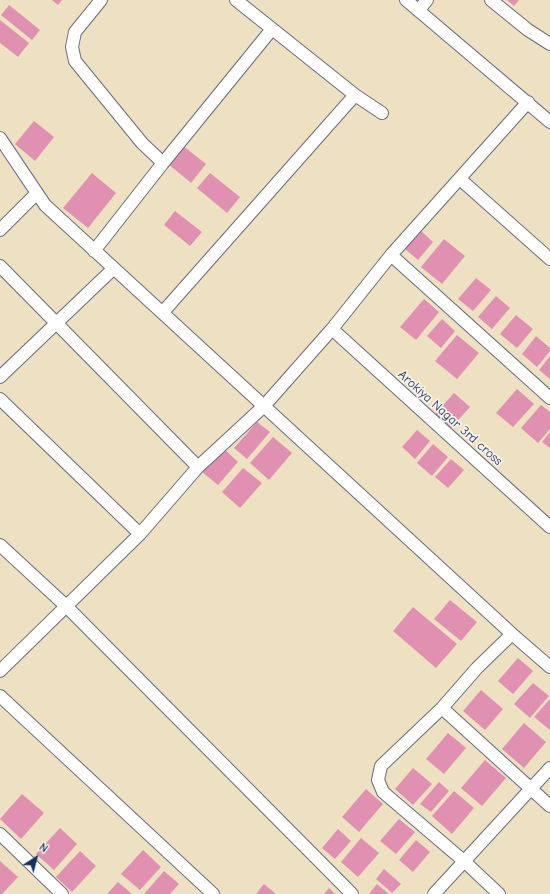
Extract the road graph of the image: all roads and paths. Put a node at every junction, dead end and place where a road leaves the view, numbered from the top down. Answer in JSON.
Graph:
{"nodes":[{"id":1,"x":102,"y":0,"type":"edge"},
{"id":2,"x":236,"y":0,"type":"edge"},
{"id":3,"x":406,"y":0,"type":"edge"},
{"id":4,"x":427,"y":0,"type":"edge"},
{"id":5,"x":491,"y":0,"type":"edge"},
{"id":6,"x":418,"y":10,"type":"junction"},
{"id":7,"x":272,"y":29,"type":"junction"},
{"id":8,"x":550,"y":44,"type":"edge"},
{"id":9,"x":355,"y":95,"type":"junction"},
{"id":10,"x":528,"y":102,"type":"junction"},
{"id":11,"x":382,"y":113,"type":"dead end"},
{"id":12,"x":550,"y":122,"type":"edge"},
{"id":13,"x":0,"y":138,"type":"edge"},
{"id":14,"x":163,"y":164,"type":"junction"},
{"id":15,"x":460,"y":179,"type":"junction"},
{"id":16,"x":37,"y":193,"type":"junction"},
{"id":17,"x":0,"y":230,"type":"edge"},
{"id":18,"x":94,"y":251,"type":"junction"},
{"id":19,"x":391,"y":255,"type":"junction"},
{"id":20,"x":550,"y":259,"type":"edge"},
{"id":21,"x":0,"y":266,"type":"edge"},
{"id":22,"x":113,"y":269,"type":"junction"},
{"id":23,"x":163,"y":312,"type":"junction"},
{"id":24,"x":56,"y":322,"type":"junction"},
{"id":25,"x":332,"y":329,"type":"junction"},
{"id":26,"x":0,"y":377,"type":"edge"},
{"id":27,"x":550,"y":398,"type":"edge"},
{"id":28,"x":0,"y":399,"type":"edge"},
{"id":29,"x":264,"y":406,"type":"junction"},
{"id":30,"x":198,"y":468,"type":"junction"},
{"id":31,"x":550,"y":527,"type":"edge"},
{"id":32,"x":140,"y":534,"type":"junction"},
{"id":33,"x":0,"y":545,"type":"edge"},
{"id":34,"x":66,"y":606,"type":"junction"},
{"id":35,"x":512,"y":634,"type":"junction"},
{"id":36,"x":550,"y":667,"type":"edge"},
{"id":37,"x":0,"y":671,"type":"edge"},
{"id":38,"x":0,"y":696,"type":"edge"},
{"id":39,"x":442,"y":708,"type":"junction"},
{"id":40,"x":550,"y":768,"type":"edge"},
{"id":41,"x":532,"y":788,"type":"junction"},
{"id":42,"x":550,"y":806,"type":"edge"},
{"id":43,"x":0,"y":834,"type":"edge"},
{"id":44,"x":464,"y":862,"type":"junction"},
{"id":45,"x":62,"y":894,"type":"edge"},
{"id":46,"x":213,"y":894,"type":"edge"},
{"id":47,"x":352,"y":894,"type":"edge"},
{"id":48,"x":434,"y":894,"type":"edge"},
{"id":49,"x":499,"y":894,"type":"edge"}],
"edges":[{"from":1,"to":14,"type":"street"},
{"from":2,"to":7,"type":"street"},
{"from":3,"to":6,"type":"street"},
{"from":4,"to":6,"type":"street"},
{"from":5,"to":8,"type":"street"},
{"from":6,"to":10,"type":"street"},
{"from":7,"to":9,"type":"street"},
{"from":7,"to":14,"type":"street"},
{"from":9,"to":11,"type":"street"},
{"from":9,"to":23,"type":"street"},
{"from":10,"to":12,"type":"street"},
{"from":10,"to":15,"type":"street"},
{"from":13,"to":16,"type":"street"},
{"from":14,"to":18,"type":"street"},
{"from":15,"to":19,"type":"street"},
{"from":15,"to":20,"type":"street"},
{"from":16,"to":17,"type":"street"},
{"from":16,"to":18,"type":"street"},
{"from":18,"to":22,"type":"street"},
{"from":19,"to":25,"type":"street"},
{"from":19,"to":27,"type":"street"},
{"from":21,"to":24,"type":"street"},
{"from":22,"to":23,"type":"street"},
{"from":22,"to":24,"type":"street"},
{"from":23,"to":29,"type":"street"},
{"from":24,"to":26,"type":"street"},
{"from":24,"to":30,"type":"street"},
{"from":25,"to":29,"type":"street"},
{"from":25,"to":31,"type":"street","name":"Arokiya Nagar 3rd cross"},
{"from":28,"to":32,"type":"street"},
{"from":29,"to":30,"type":"street"},
{"from":29,"to":35,"type":"street"},
{"from":30,"to":32,"type":"street"},
{"from":32,"to":34,"type":"street"},
{"from":33,"to":34,"type":"street"},
{"from":34,"to":37,"type":"street"},
{"from":34,"to":47,"type":"street"},
{"from":35,"to":36,"type":"street"},
{"from":35,"to":39,"type":"street"},
{"from":38,"to":46,"type":"street"},
{"from":39,"to":41,"type":"street"},
{"from":39,"to":44,"type":"street"},
{"from":40,"to":41,"type":"street"},
{"from":41,"to":42,"type":"street"},
{"from":41,"to":44,"type":"street"},
{"from":43,"to":45,"type":"street"},
{"from":44,"to":48,"type":"street"},
{"from":44,"to":49,"type":"street"}]}
